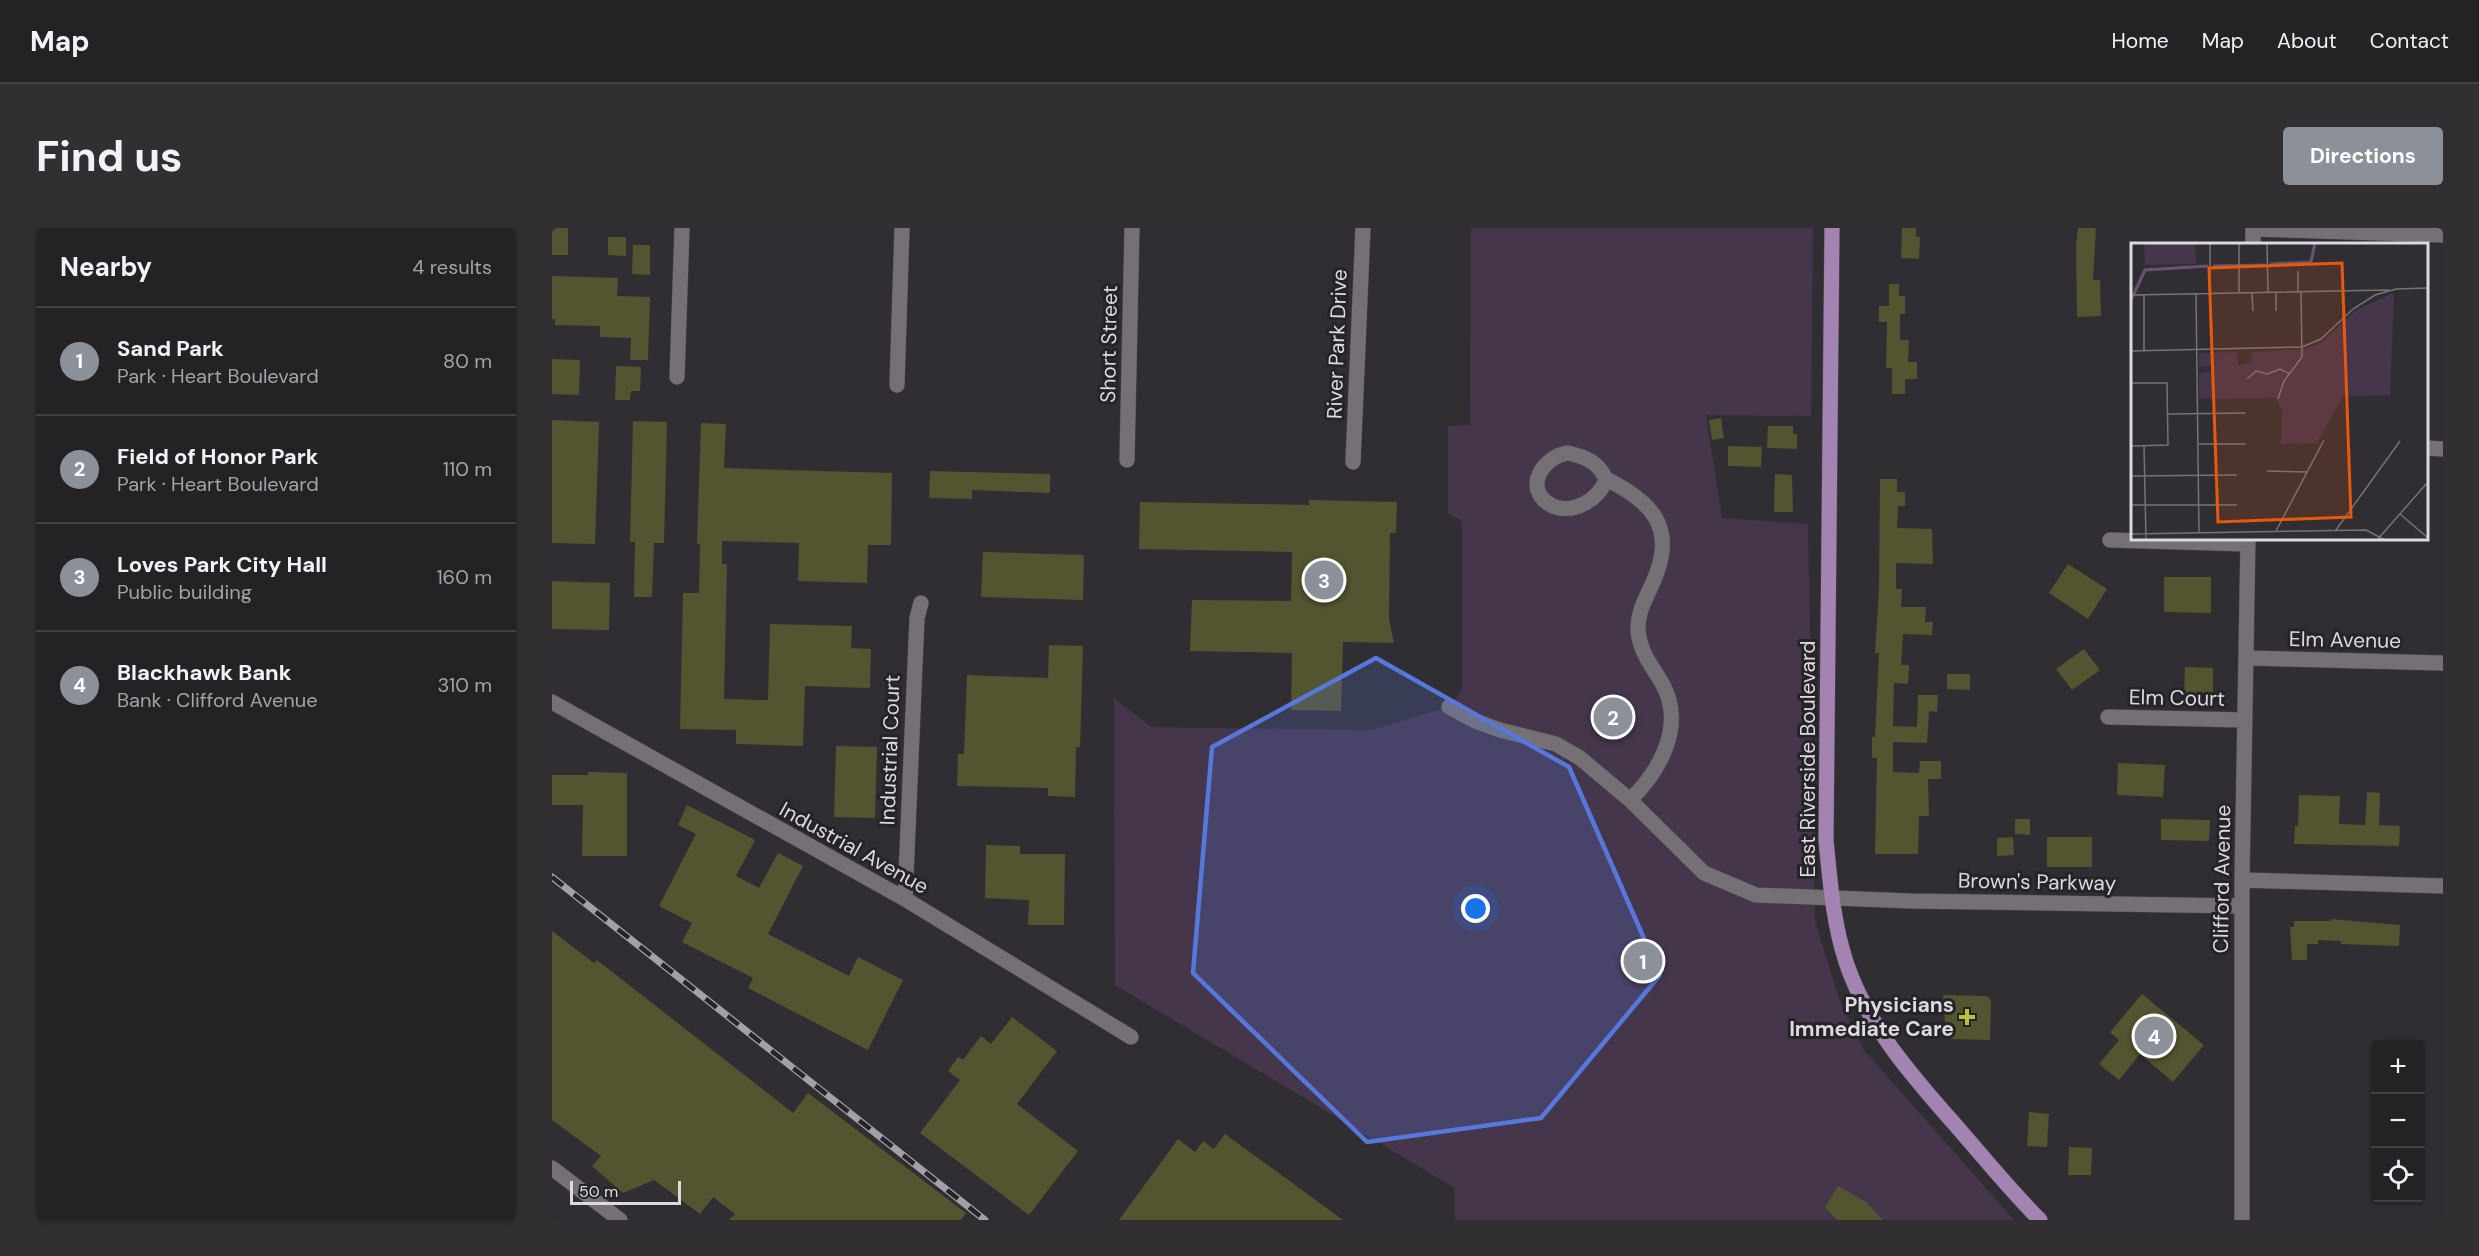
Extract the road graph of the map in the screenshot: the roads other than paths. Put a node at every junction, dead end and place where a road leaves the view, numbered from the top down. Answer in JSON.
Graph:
{"nodes":[{"id":1,"x":682,"y":228,"type":"edge"},
{"id":2,"x":902,"y":228,"type":"edge"},
{"id":3,"x":1132,"y":228,"type":"edge"},
{"id":4,"x":1363,"y":228,"type":"edge"},
{"id":5,"x":1832,"y":228,"type":"edge"},
{"id":6,"x":2253,"y":234,"type":"edge"},
{"id":7,"x":2438,"y":235,"type":"edge"},
{"id":8,"x":677,"y":377,"type":"dead end"},
{"id":9,"x":897,"y":385,"type":"dead end"},
{"id":10,"x":1128,"y":460,"type":"dead end"},
{"id":11,"x":1353,"y":462,"type":"dead end"},
{"id":12,"x":1606,"y":479,"type":"junction"},
{"id":13,"x":2110,"y":540,"type":"dead end"},
{"id":14,"x":2248,"y":541,"type":"edge"},
{"id":15,"x":921,"y":603,"type":"dead end"},
{"id":16,"x":2246,"y":658,"type":"junction"},
{"id":17,"x":2443,"y":663,"type":"edge"},
{"id":18,"x":552,"y":702,"type":"edge"},
{"id":19,"x":1449,"y":707,"type":"dead end"},
{"id":20,"x":2108,"y":717,"type":"dead end"},
{"id":21,"x":2245,"y":720,"type":"junction"},
{"id":22,"x":1630,"y":800,"type":"junction"},
{"id":23,"x":2242,"y":880,"type":"junction"},
{"id":24,"x":2443,"y":886,"type":"edge"},
{"id":25,"x":905,"y":899,"type":"junction"},
{"id":26,"x":1831,"y":899,"type":"junction"},
{"id":27,"x":2242,"y":906,"type":"junction"},
{"id":28,"x":1131,"y":1037,"type":"dead end"},
{"id":29,"x":552,"y":1168,"type":"edge"},
{"id":30,"x":620,"y":1220,"type":"edge"},
{"id":31,"x":2040,"y":1220,"type":"edge"},
{"id":32,"x":2242,"y":1220,"type":"edge"}],
"edges":[{"from":1,"to":8,"type":"street"},
{"from":2,"to":9,"type":"street"},
{"from":3,"to":10,"type":"street","name":"Short Street"},
{"from":4,"to":11,"type":"street","name":"River Park Drive"},
{"from":5,"to":26,"type":"main road","name":"East Riverside Boulevard"},
{"from":6,"to":7,"type":"street"},
{"from":12,"to":12,"type":"street"},
{"from":12,"to":22,"type":"street"},
{"from":13,"to":14,"type":"street"},
{"from":14,"to":16,"type":"street","name":"Clifford Avenue"},
{"from":15,"to":25,"type":"street","name":"Industrial Court"},
{"from":16,"to":17,"type":"street","name":"Elm Avenue"},
{"from":16,"to":21,"type":"street","name":"Clifford Avenue"},
{"from":18,"to":25,"type":"street","name":"Industrial Avenue"},
{"from":19,"to":22,"type":"street","name":"Brown's Parkway"},
{"from":20,"to":21,"type":"street","name":"Elm Court"},
{"from":21,"to":23,"type":"street","name":"Clifford Avenue"},
{"from":22,"to":26,"type":"street","name":"Brown's Parkway"},
{"from":23,"to":24,"type":"street"},
{"from":23,"to":27,"type":"street","name":"Clifford Avenue"},
{"from":25,"to":28,"type":"street","name":"Industrial Avenue"},
{"from":26,"to":27,"type":"street","name":"Brown's Parkway"},
{"from":26,"to":31,"type":"main road","name":"East Riverside Boulevard"},
{"from":27,"to":32,"type":"street","name":"Clifford Avenue"},
{"from":29,"to":30,"type":"street"}]}
